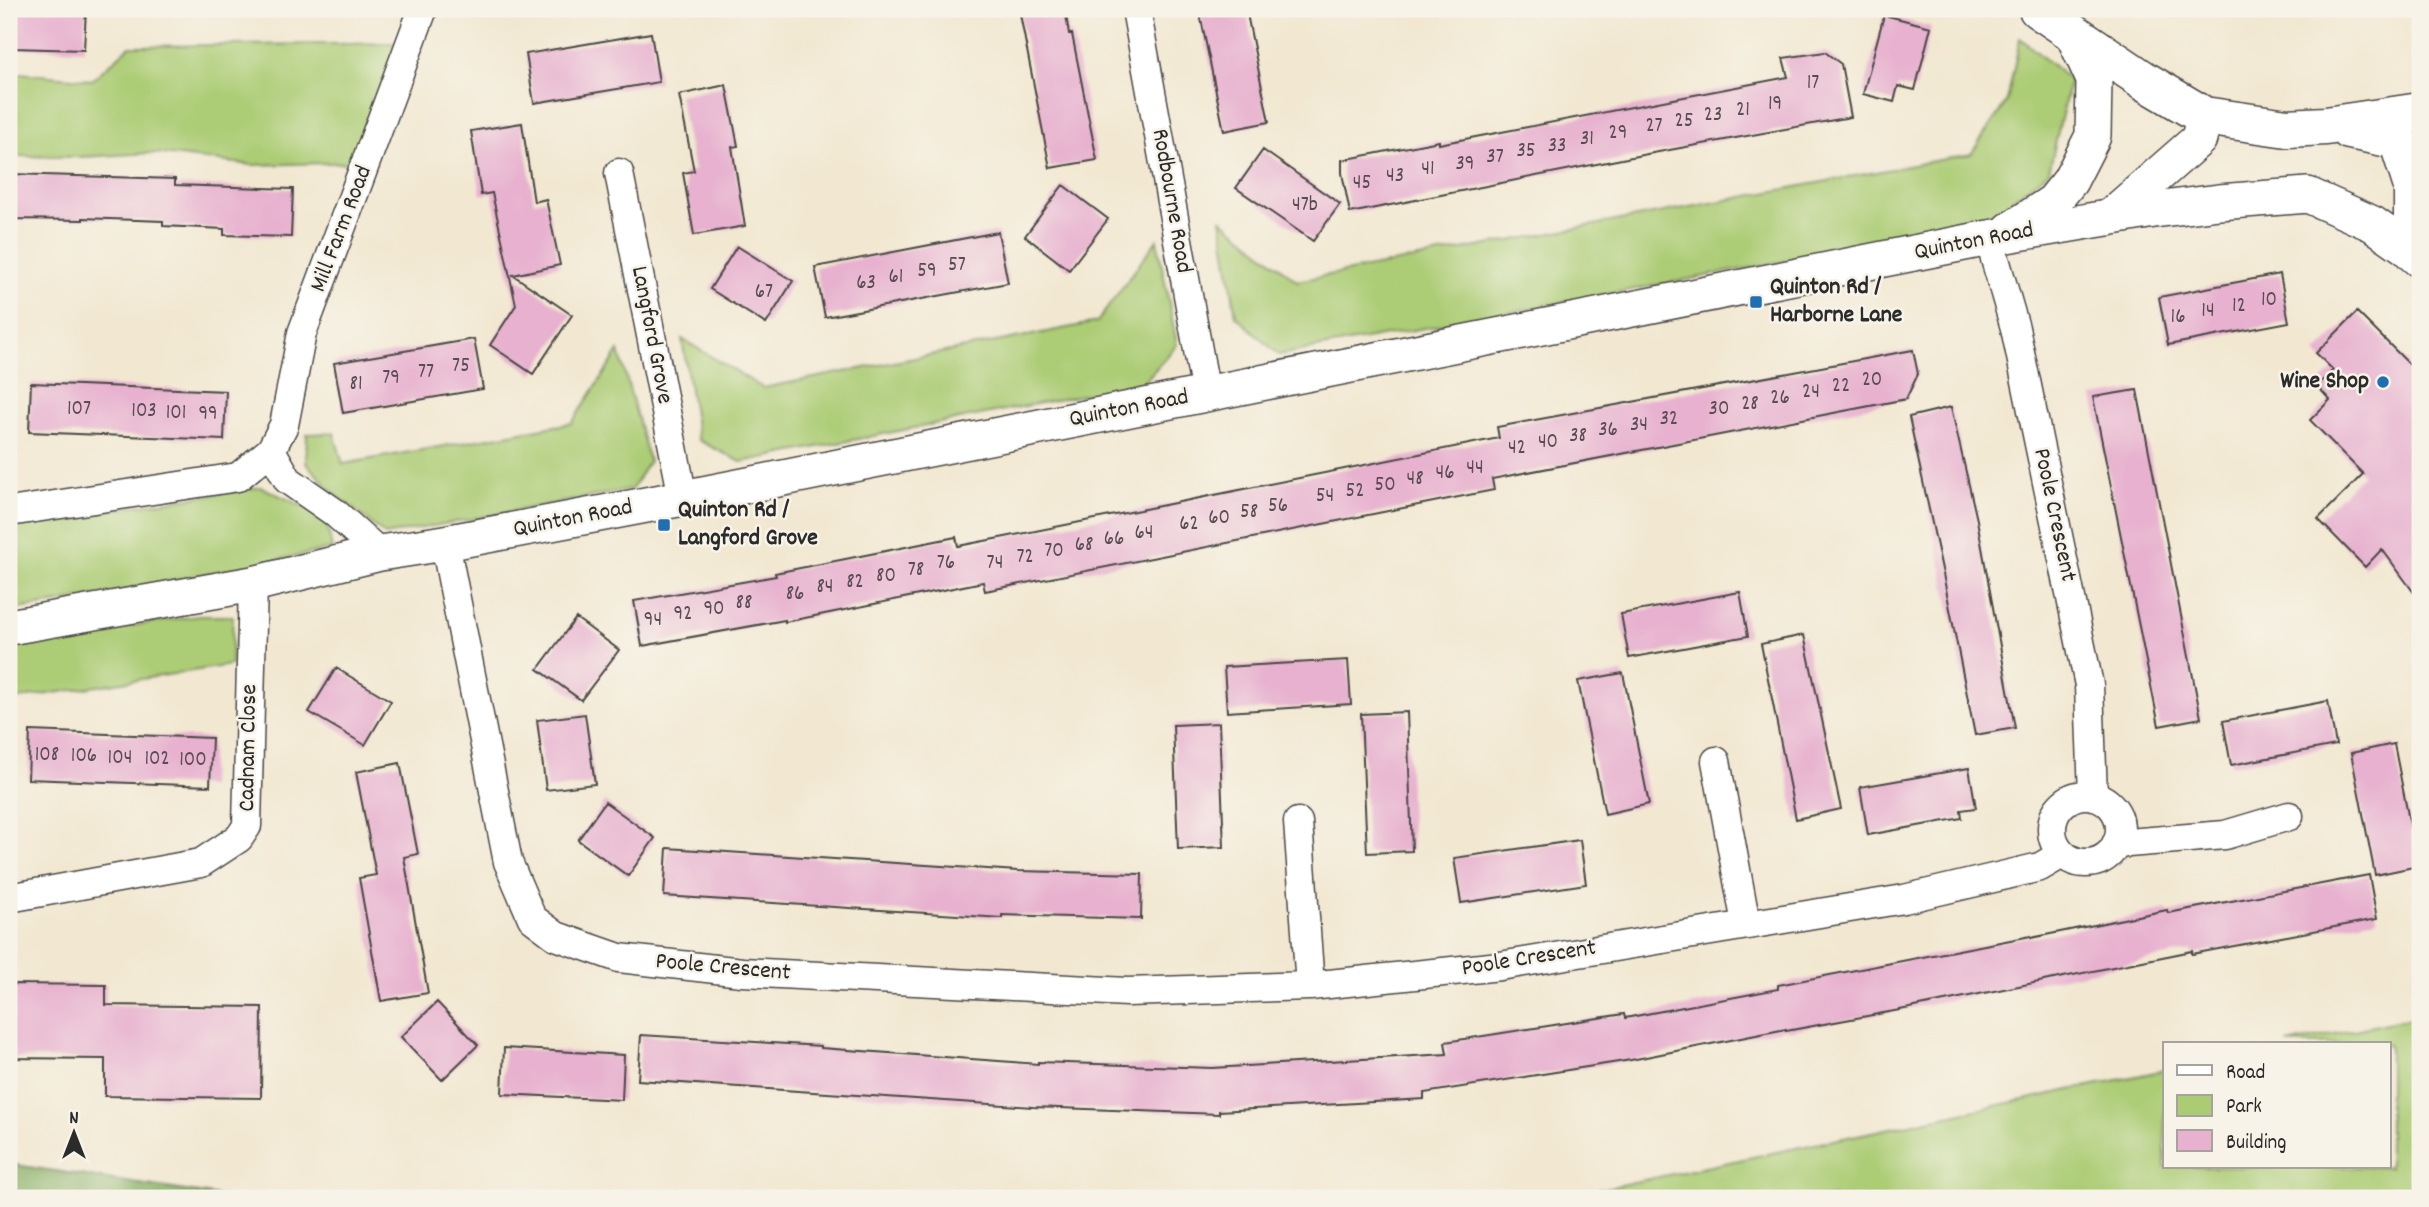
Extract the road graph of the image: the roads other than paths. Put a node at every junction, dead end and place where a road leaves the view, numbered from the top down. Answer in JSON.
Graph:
{"nodes":[{"id":1,"x":423,"y":9,"type":"edge"},
{"id":2,"x":1136,"y":9,"type":"edge"},
{"id":3,"x":2038,"y":9,"type":"edge"},
{"id":4,"x":2071,"y":32,"type":"junction"},
{"id":5,"x":2420,"y":112,"type":"edge"},
{"id":6,"x":2204,"y":116,"type":"junction"},
{"id":7,"x":2326,"y":126,"type":"junction"},
{"id":8,"x":619,"y":173,"type":"dead end"},
{"id":9,"x":2109,"y":218,"type":"junction"},
{"id":10,"x":1993,"y":238,"type":"junction"},
{"id":11,"x":2416,"y":255,"type":"edge"},
{"id":12,"x":1206,"y":394,"type":"junction"},
{"id":13,"x":271,"y":450,"type":"junction"},
{"id":14,"x":683,"y":498,"type":"junction"},
{"id":15,"x":9,"y":512,"type":"edge"},
{"id":16,"x":445,"y":543,"type":"junction"},
{"id":17,"x":380,"y":553,"type":"junction"},
{"id":18,"x":253,"y":584,"type":"junction"},
{"id":19,"x":9,"y":626,"type":"edge"},
{"id":20,"x":1716,"y":761,"type":"dead end"},
{"id":21,"x":2092,"y":796,"type":"junction"},
{"id":22,"x":2289,"y":816,"type":"dead end"},
{"id":23,"x":1298,"y":822,"type":"dead end"},
{"id":24,"x":2116,"y":844,"type":"junction"},
{"id":25,"x":2062,"y":854,"type":"junction"},
{"id":26,"x":9,"y":898,"type":"edge"},
{"id":27,"x":1746,"y":924,"type":"junction"},
{"id":28,"x":1310,"y":986,"type":"junction"}],
"edges":[{"from":1,"to":13,"type":"street","name":"Mill Farm Road"},
{"from":2,"to":12,"type":"street","name":"Rodbourne Road"},
{"from":3,"to":4,"type":"main road"},
{"from":4,"to":6,"type":"main road"},
{"from":4,"to":10,"type":"street"},
{"from":5,"to":7,"type":"main road"},
{"from":6,"to":7,"type":"main road"},
{"from":6,"to":9,"type":"street"},
{"from":7,"to":11,"type":"main road"},
{"from":8,"to":14,"type":"street","name":"Langford Grove"},
{"from":9,"to":10,"type":"street","name":"Quinton Road"},
{"from":9,"to":11,"type":"street","name":"Quinton Road"},
{"from":10,"to":12,"type":"street","name":"Quinton Road"},
{"from":10,"to":21,"type":"street","name":"Poole Crescent"},
{"from":12,"to":14,"type":"street","name":"Quinton Road"},
{"from":13,"to":15,"type":"street","name":"Mill Farm Road"},
{"from":13,"to":17,"type":"street"},
{"from":14,"to":16,"type":"street","name":"Quinton Road"},
{"from":16,"to":17,"type":"street","name":"Quinton Road"},
{"from":16,"to":28,"type":"street","name":"Poole Crescent"},
{"from":17,"to":18,"type":"street","name":"Quinton Road"},
{"from":18,"to":19,"type":"street","name":"Quinton Road"},
{"from":18,"to":26,"type":"street","name":"Cadnam Close"},
{"from":20,"to":27,"type":"street"},
{"from":21,"to":24,"type":"street"},
{"from":21,"to":25,"type":"street"},
{"from":22,"to":24,"type":"street"},
{"from":23,"to":28,"type":"street"},
{"from":24,"to":25,"type":"street"},
{"from":25,"to":27,"type":"street","name":"Poole Crescent"},
{"from":27,"to":28,"type":"street","name":"Poole Crescent"}]}
